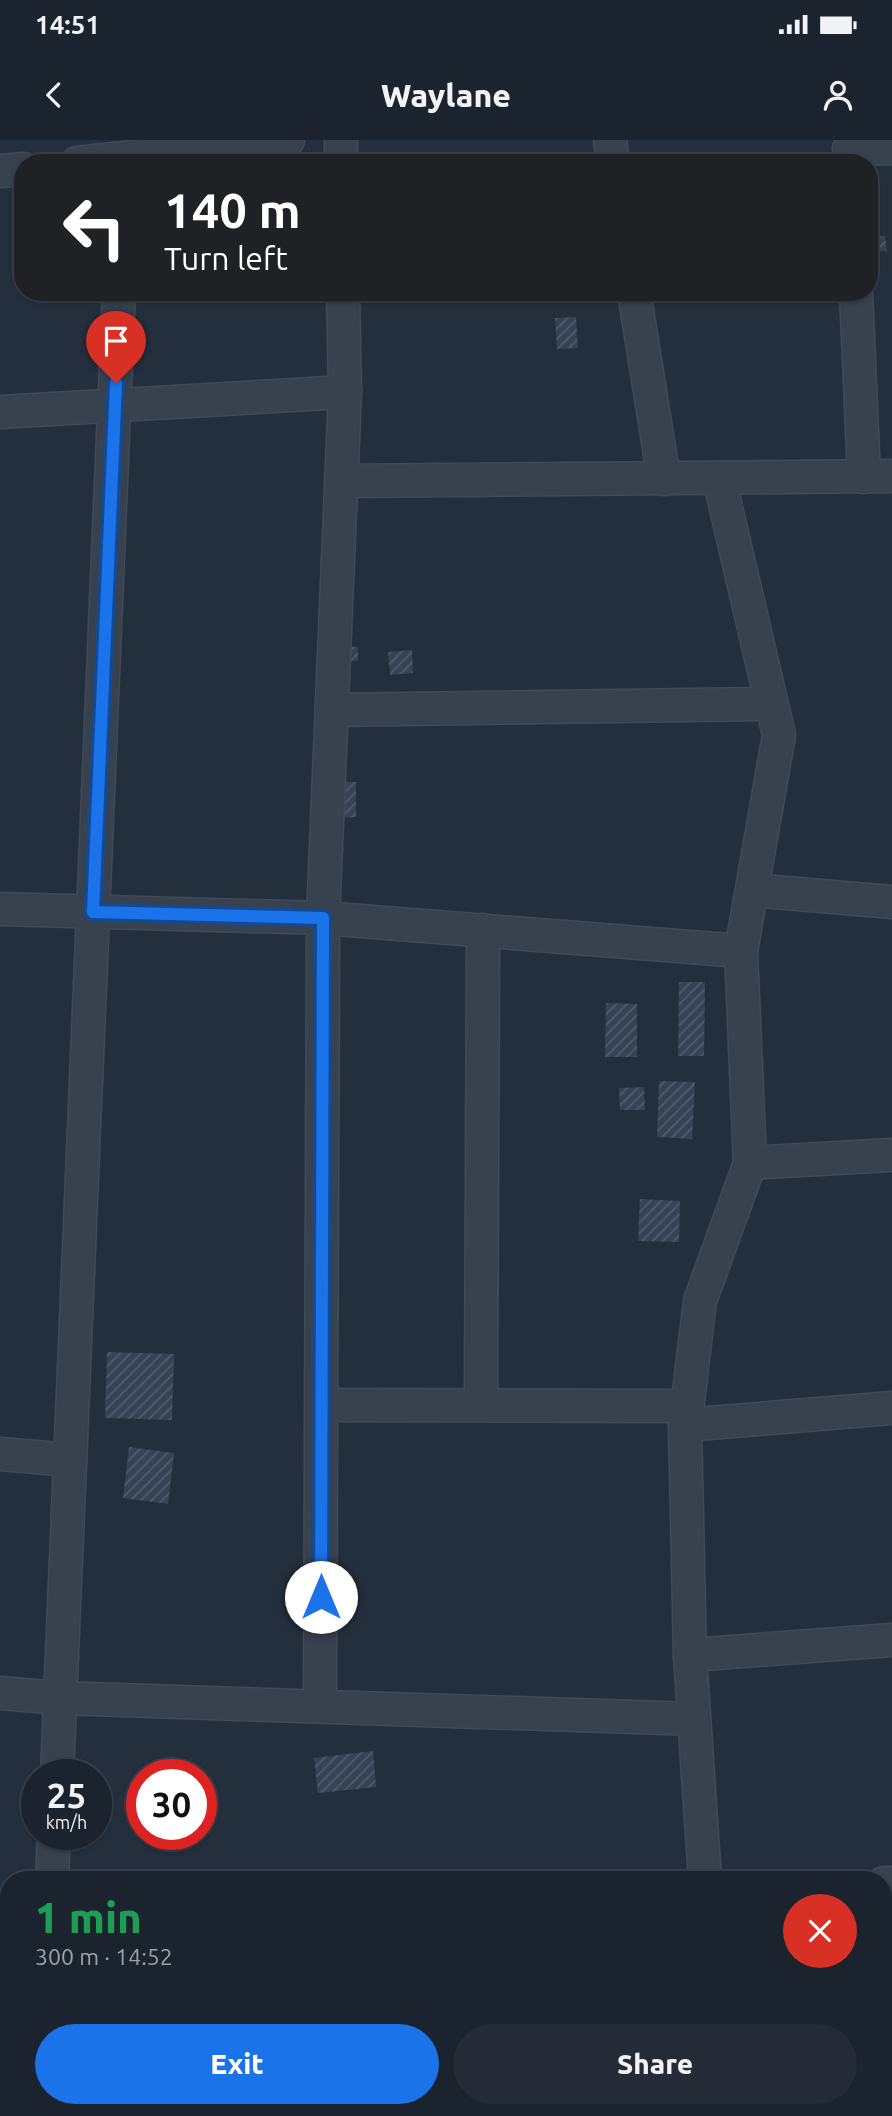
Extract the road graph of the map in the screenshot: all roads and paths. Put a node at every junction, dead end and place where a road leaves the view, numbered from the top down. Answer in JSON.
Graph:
{"nodes":[{"id":1,"x":288,"y":140,"type":"edge"},
{"id":2,"x":892,"y":148,"type":"edge"},
{"id":3,"x":849,"y":151,"type":"edge"},
{"id":4,"x":174,"y":154,"type":"edge"},
{"id":5,"x":119,"y":301,"type":"edge"},
{"id":6,"x":344,"y":301,"type":"edge"},
{"id":7,"x":635,"y":301,"type":"edge"},
{"id":8,"x":857,"y":301,"type":"edge"},
{"id":9,"x":345,"y":392,"type":"junction"},
{"id":10,"x":115,"y":405,"type":"junction"},
{"id":11,"x":0,"y":412,"type":"edge"},
{"id":12,"x":878,"y":477,"type":"edge"},
{"id":13,"x":664,"y":478,"type":"junction"},
{"id":14,"x":719,"y":478,"type":"junction"},
{"id":15,"x":342,"y":481,"type":"junction"},
{"id":16,"x":771,"y":704,"type":"junction"},
{"id":17,"x":332,"y":710,"type":"junction"},
{"id":18,"x":752,"y":890,"type":"junction"},
{"id":19,"x":892,"y":902,"type":"edge"},
{"id":20,"x":0,"y":909,"type":"edge"},
{"id":21,"x":93,"y":912,"type":"junction"},
{"id":22,"x":323,"y":918,"type":"junction"},
{"id":23,"x":483,"y":930,"type":"junction"},
{"id":24,"x":741,"y":951,"type":"junction"},
{"id":25,"x":892,"y":1155,"type":"edge"},
{"id":26,"x":750,"y":1163,"type":"junction"},
{"id":27,"x":322,"y":1405,"type":"junction"},
{"id":28,"x":481,"y":1405,"type":"junction"},
{"id":29,"x":892,"y":1408,"type":"edge"},
{"id":30,"x":686,"y":1415,"type":"junction"},
{"id":31,"x":0,"y":1454,"type":"edge"},
{"id":32,"x":70,"y":1460,"type":"junction"},
{"id":33,"x":892,"y":1640,"type":"edge"},
{"id":34,"x":690,"y":1655,"type":"junction"},
{"id":35,"x":0,"y":1693,"type":"edge"},
{"id":36,"x":60,"y":1698,"type":"junction"},
{"id":37,"x":320,"y":1706,"type":"junction"},
{"id":38,"x":694,"y":1719,"type":"junction"},
{"id":39,"x":58,"y":1759,"type":"edge"},
{"id":40,"x":53,"y":1850,"type":"edge"},
{"id":41,"x":52,"y":1871,"type":"edge"},
{"id":42,"x":704,"y":1871,"type":"edge"}],
"edges":[{"from":1,"to":4,"type":"street"},
{"from":2,"to":3,"type":"street"},
{"from":5,"to":10,"type":"street"},
{"from":6,"to":9,"type":"street"},
{"from":7,"to":13,"type":"street"},
{"from":8,"to":12,"type":"street"},
{"from":9,"to":10,"type":"street"},
{"from":9,"to":15,"type":"street"},
{"from":10,"to":11,"type":"street"},
{"from":10,"to":21,"type":"street"},
{"from":12,"to":14,"type":"street"},
{"from":13,"to":14,"type":"street"},
{"from":13,"to":15,"type":"street"},
{"from":14,"to":16,"type":"street"},
{"from":15,"to":17,"type":"street"},
{"from":16,"to":17,"type":"street"},
{"from":16,"to":18,"type":"street"},
{"from":17,"to":22,"type":"street"},
{"from":18,"to":19,"type":"street"},
{"from":18,"to":24,"type":"street"},
{"from":20,"to":21,"type":"street"},
{"from":21,"to":22,"type":"street"},
{"from":21,"to":32,"type":"street"},
{"from":22,"to":23,"type":"street"},
{"from":22,"to":27,"type":"street"},
{"from":23,"to":24,"type":"street"},
{"from":23,"to":28,"type":"street"},
{"from":24,"to":26,"type":"street"},
{"from":25,"to":26,"type":"street"},
{"from":26,"to":30,"type":"street"},
{"from":27,"to":28,"type":"street"},
{"from":27,"to":37,"type":"street"},
{"from":28,"to":30,"type":"street"},
{"from":29,"to":30,"type":"street"},
{"from":30,"to":34,"type":"street"},
{"from":31,"to":32,"type":"street"},
{"from":32,"to":36,"type":"street"},
{"from":33,"to":34,"type":"street"},
{"from":34,"to":38,"type":"street"},
{"from":35,"to":36,"type":"street"},
{"from":36,"to":37,"type":"street"},
{"from":36,"to":39,"type":"street"},
{"from":37,"to":38,"type":"street"},
{"from":38,"to":42,"type":"street"},
{"from":40,"to":41,"type":"street"}]}
